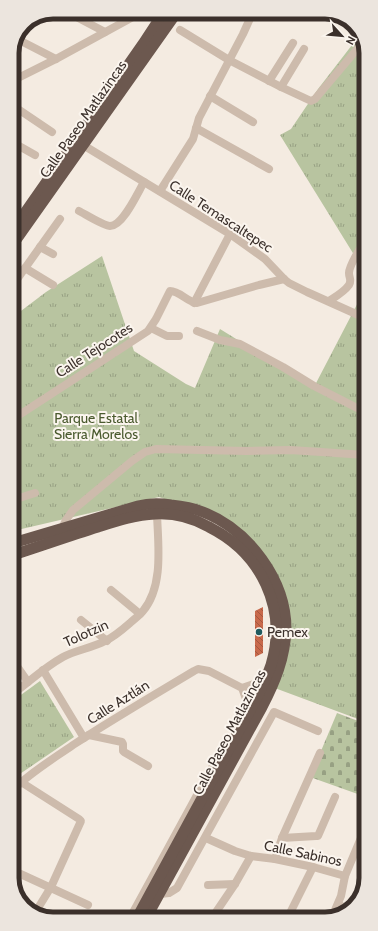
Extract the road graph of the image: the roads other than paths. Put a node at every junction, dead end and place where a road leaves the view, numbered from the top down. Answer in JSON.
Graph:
{"nodes":[{"id":1,"x":80,"y":19,"type":"edge"},
{"id":2,"x":129,"y":19,"type":"edge"},
{"id":3,"x":159,"y":19,"type":"edge"},
{"id":4,"x":172,"y":19,"type":"edge"},
{"id":5,"x":250,"y":19,"type":"edge"},
{"id":6,"x":180,"y":30,"type":"dead end"},
{"id":7,"x":105,"y":32,"type":"junction"},
{"id":8,"x":22,"y":41,"type":"edge"},
{"id":9,"x":293,"y":43,"type":"dead end"},
{"id":10,"x":358,"y":48,"type":"edge"},
{"id":11,"x":304,"y":49,"type":"dead end"},
{"id":12,"x":56,"y":59,"type":"junction"},
{"id":13,"x":229,"y":60,"type":"junction"},
{"id":14,"x":19,"y":78,"type":"edge"},
{"id":15,"x":269,"y":81,"type":"junction"},
{"id":16,"x":281,"y":87,"type":"junction"},
{"id":17,"x":210,"y":96,"type":"junction"},
{"id":18,"x":19,"y":110,"type":"edge"},
{"id":19,"x":253,"y":122,"type":"dead end"},
{"id":20,"x":196,"y":128,"type":"junction"},
{"id":21,"x":52,"y":132,"type":"dead end"},
{"id":22,"x":83,"y":145,"type":"junction"},
{"id":23,"x":19,"y":146,"type":"edge"},
{"id":24,"x":35,"y":156,"type":"dead end"},
{"id":25,"x":269,"y":170,"type":"dead end"},
{"id":26,"x":144,"y":182,"type":"junction"},
{"id":27,"x":160,"y":191,"type":"junction"},
{"id":28,"x":79,"y":211,"type":"dead end"},
{"id":29,"x":60,"y":219,"type":"dead end"},
{"id":30,"x":19,"y":220,"type":"edge"},
{"id":31,"x":19,"y":234,"type":"edge"},
{"id":32,"x":230,"y":234,"type":"junction"},
{"id":33,"x":40,"y":247,"type":"junction"},
{"id":34,"x":359,"y":250,"type":"edge"},
{"id":35,"x":53,"y":254,"type":"dead end"},
{"id":36,"x":24,"y":268,"type":"junction"},
{"id":37,"x":19,"y":276,"type":"edge"},
{"id":38,"x":284,"y":279,"type":"junction"},
{"id":39,"x":53,"y":285,"type":"dead end"},
{"id":40,"x":329,"y":302,"type":"junction"},
{"id":41,"x":194,"y":303,"type":"junction"},
{"id":42,"x":359,"y":315,"type":"edge"},
{"id":43,"x":151,"y":328,"type":"junction"},
{"id":44,"x":197,"y":331,"type":"dead end"},
{"id":45,"x":179,"y":336,"type":"dead end"},
{"id":46,"x":359,"y":409,"type":"edge"},
{"id":47,"x":19,"y":415,"type":"edge"},
{"id":48,"x":359,"y":455,"type":"edge"},
{"id":49,"x":35,"y":493,"type":"dead end"},
{"id":50,"x":19,"y":498,"type":"edge"},
{"id":51,"x":157,"y":514,"type":"junction"},
{"id":52,"x":60,"y":534,"type":"junction"},
{"id":53,"x":19,"y":542,"type":"edge"},
{"id":54,"x":19,"y":553,"type":"edge"},
{"id":55,"x":111,"y":590,"type":"dead end"},
{"id":56,"x":140,"y":614,"type":"junction"},
{"id":57,"x":81,"y":620,"type":"dead end"},
{"id":58,"x":107,"y":640,"type":"junction"},
{"id":59,"x":19,"y":669,"type":"edge"},
{"id":60,"x":43,"y":670,"type":"junction"},
{"id":61,"x":265,"y":680,"type":"junction"},
{"id":62,"x":28,"y":682,"type":"junction"},
{"id":63,"x":242,"y":688,"type":"junction"},
{"id":64,"x":19,"y":689,"type":"edge"},
{"id":65,"x":250,"y":710,"type":"junction"},
{"id":66,"x":318,"y":730,"type":"dead end"},
{"id":67,"x":87,"y":737,"type":"junction"},
{"id":68,"x":235,"y":738,"type":"junction"},
{"id":69,"x":320,"y":753,"type":"dead end"},
{"id":70,"x":148,"y":766,"type":"dead end"},
{"id":71,"x":21,"y":782,"type":"joint"},
{"id":72,"x":233,"y":787,"type":"junction"},
{"id":73,"x":216,"y":790,"type":"junction"},
{"id":74,"x":335,"y":797,"type":"dead end"},
{"id":75,"x":206,"y":838,"type":"junction"},
{"id":76,"x":282,"y":838,"type":"junction"},
{"id":77,"x":359,"y":846,"type":"edge"},
{"id":78,"x":251,"y":856,"type":"junction"},
{"id":79,"x":275,"y":859,"type":"junction"},
{"id":80,"x":313,"y":867,"type":"junction"},
{"id":81,"x":19,"y":873,"type":"edge"},
{"id":82,"x":345,"y":876,"type":"junction"},
{"id":83,"x":235,"y":884,"type":"junction"},
{"id":84,"x":208,"y":885,"type":"dead end"},
{"id":85,"x":50,"y":887,"type":"junction"},
{"id":86,"x":160,"y":894,"type":"junction"},
{"id":87,"x":338,"y":904,"type":"junction"},
{"id":88,"x":88,"y":905,"type":"dead end"},
{"id":89,"x":343,"y":907,"type":"edge"},
{"id":90,"x":38,"y":908,"type":"edge"},
{"id":91,"x":335,"y":910,"type":"edge"},
{"id":92,"x":133,"y":912,"type":"edge"},
{"id":93,"x":140,"y":912,"type":"edge"},
{"id":94,"x":150,"y":912,"type":"edge"},
{"id":95,"x":216,"y":912,"type":"edge"},
{"id":96,"x":290,"y":912,"type":"edge"}],
"edges":[{"from":1,"to":7,"type":"street"},
{"from":2,"to":7,"type":"street"},
{"from":3,"to":30,"type":"highway","name":"Calle Paseo Matlazincas"},
{"from":4,"to":22,"type":"highway","name":"Calle Paseo Matlazincas"},
{"from":5,"to":13,"type":"street"},
{"from":6,"to":13,"type":"street"},
{"from":7,"to":12,"type":"street"},
{"from":8,"to":12,"type":"street"},
{"from":9,"to":15,"type":"street"},
{"from":10,"to":16,"type":"street"},
{"from":11,"to":16,"type":"street"},
{"from":12,"to":14,"type":"street"},
{"from":13,"to":15,"type":"street"},
{"from":13,"to":17,"type":"street"},
{"from":15,"to":16,"type":"street"},
{"from":17,"to":19,"type":"street"},
{"from":17,"to":20,"type":"street"},
{"from":18,"to":21,"type":"street"},
{"from":20,"to":25,"type":"street"},
{"from":20,"to":27,"type":"street"},
{"from":22,"to":26,"type":"street","name":"Calle Temascaltepec"},
{"from":22,"to":31,"type":"highway","name":"Calle Paseo Matlazincas"},
{"from":23,"to":24,"type":"street"},
{"from":26,"to":27,"type":"street","name":"Calle Temascaltepec"},
{"from":26,"to":28,"type":"street"},
{"from":27,"to":32,"type":"street","name":"Calle Temascaltepec"},
{"from":29,"to":33,"type":"street"},
{"from":32,"to":38,"type":"street","name":"Calle Temascaltepec"},
{"from":32,"to":41,"type":"street"},
{"from":33,"to":35,"type":"street"},
{"from":33,"to":36,"type":"street"},
{"from":34,"to":40,"type":"street"},
{"from":36,"to":37,"type":"street"},
{"from":36,"to":39,"type":"street"},
{"from":38,"to":40,"type":"street","name":"Calle Temascaltepec"},
{"from":38,"to":41,"type":"street"},
{"from":40,"to":42,"type":"street","name":"Calle Temascaltepec"},
{"from":41,"to":43,"type":"street","name":"Calle Tejocotes"},
{"from":43,"to":45,"type":"street"},
{"from":43,"to":47,"type":"street","name":"Calle Tejocotes"},
{"from":44,"to":46,"type":"street"},
{"from":48,"to":52,"type":"street"},
{"from":49,"to":50,"type":"street"},
{"from":51,"to":52,"type":"highway","name":"Calle Paseo Matlazincas"},
{"from":51,"to":56,"type":"street","name":"Tolotzin"},
{"from":51,"to":61,"type":"highway","name":"Calle Paseo Matlazincas"},
{"from":52,"to":53,"type":"highway","name":"Calle Paseo Matlazincas"},
{"from":52,"to":54,"type":"highway","name":"Calle Paseo Matlazincas"},
{"from":52,"to":73,"type":"highway","name":"Calle Paseo Matlazincas"},
{"from":55,"to":56,"type":"street"},
{"from":56,"to":58,"type":"street","name":"Tolotzin"},
{"from":57,"to":58,"type":"street"},
{"from":58,"to":60,"type":"street","name":"Tolotzin"},
{"from":59,"to":62,"type":"street"},
{"from":60,"to":62,"type":"street","name":"Tolotzin"},
{"from":60,"to":67,"type":"street"},
{"from":61,"to":63,"type":"street"},
{"from":61,"to":65,"type":"highway","name":"Calle Paseo Matlazincas"},
{"from":62,"to":64,"type":"street","name":"Tolotzin"},
{"from":63,"to":65,"type":"street"},
{"from":63,"to":67,"type":"street","name":"Calle Aztlán"},
{"from":65,"to":68,"type":"highway","name":"Calle Paseo Matlazincas"},
{"from":66,"to":72,"type":"street"},
{"from":67,"to":70,"type":"street"},
{"from":67,"to":71,"type":"street","name":"Calle Aztlán"},
{"from":68,"to":92,"type":"street"},
{"from":68,"to":93,"type":"highway","name":"Calle Paseo Matlazincas"},
{"from":69,"to":76,"type":"street"},
{"from":71,"to":85,"type":"street"},
{"from":72,"to":73,"type":"street"},
{"from":72,"to":75,"type":"street"},
{"from":73,"to":86,"type":"highway","name":"Calle Paseo Matlazincas"},
{"from":74,"to":76,"type":"street"},
{"from":75,"to":78,"type":"street","name":"Calle Sabinos"},
{"from":75,"to":86,"type":"street"},
{"from":76,"to":79,"type":"street"},
{"from":77,"to":82,"type":"street","name":"Calle Sabinos"},
{"from":78,"to":79,"type":"street","name":"Calle Sabinos"},
{"from":78,"to":83,"type":"street"},
{"from":79,"to":80,"type":"street","name":"Calle Sabinos"},
{"from":80,"to":82,"type":"street","name":"Calle Sabinos"},
{"from":80,"to":96,"type":"street"},
{"from":81,"to":85,"type":"street"},
{"from":82,"to":87,"type":"street"},
{"from":83,"to":84,"type":"street"},
{"from":83,"to":95,"type":"street"},
{"from":85,"to":88,"type":"street"},
{"from":85,"to":90,"type":"street"},
{"from":86,"to":94,"type":"highway","name":"Calle Paseo Matlazincas"},
{"from":87,"to":89,"type":"street"},
{"from":87,"to":91,"type":"street"}]}
